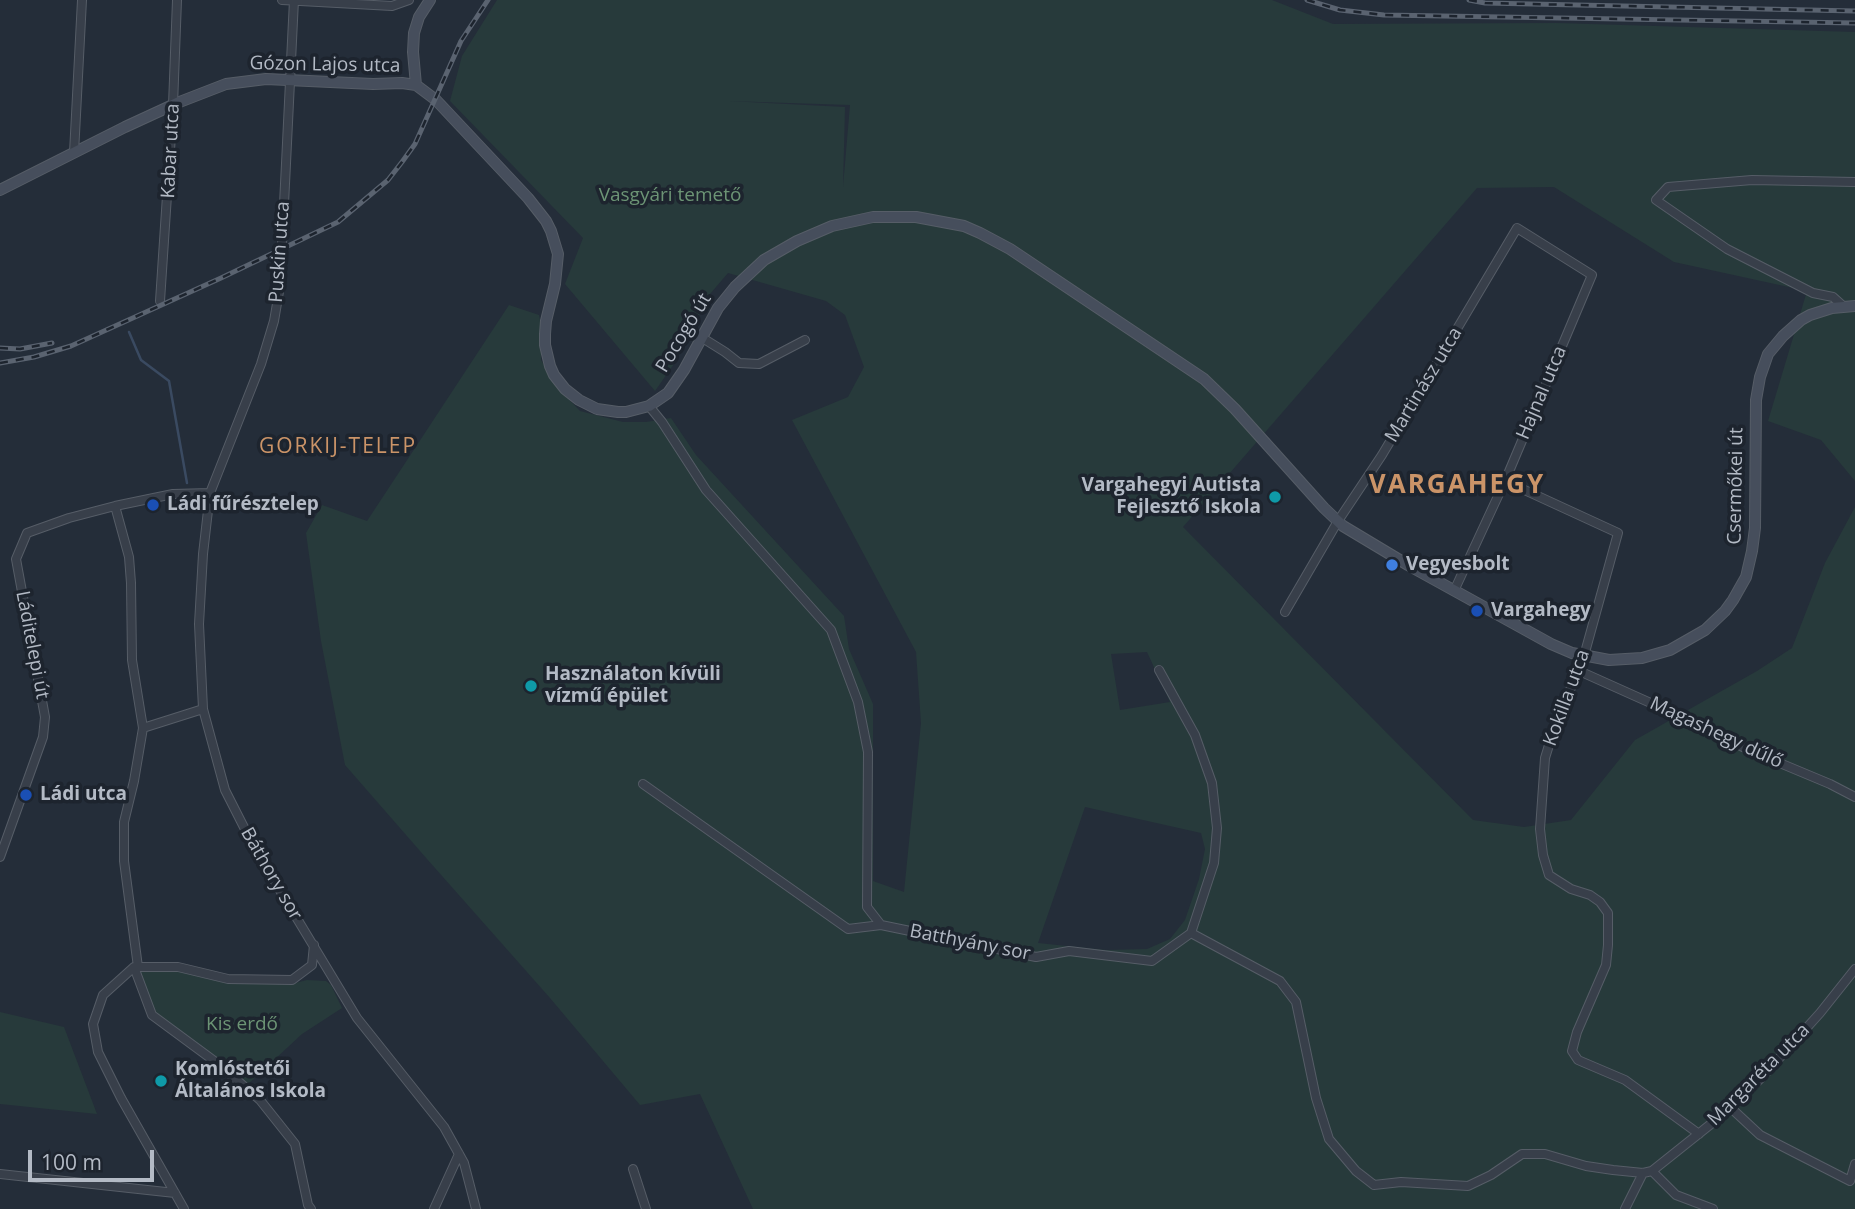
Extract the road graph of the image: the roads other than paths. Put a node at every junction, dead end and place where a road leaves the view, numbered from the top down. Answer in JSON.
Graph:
{"nodes":[{"id":1,"x":82,"y":0,"type":"edge"},
{"id":2,"x":177,"y":0,"type":"edge"},
{"id":3,"x":282,"y":0,"type":"edge"},
{"id":4,"x":294,"y":0,"type":"edge"},
{"id":5,"x":409,"y":0,"type":"edge"},
{"id":6,"x":430,"y":0,"type":"edge"},
{"id":7,"x":353,"y":2,"type":"edge"},
{"id":8,"x":289,"y":80,"type":"junction"},
{"id":9,"x":416,"y":85,"type":"junction"},
{"id":10,"x":173,"y":104,"type":"junction"},
{"id":11,"x":74,"y":153,"type":"junction"},
{"id":12,"x":1855,"y":182,"type":"edge"},
{"id":13,"x":0,"y":190,"type":"edge"},
{"id":14,"x":1517,"y":228,"type":"joint"},
{"id":15,"x":160,"y":301,"type":"dead end"},
{"id":16,"x":1843,"y":306,"type":"junction"},
{"id":17,"x":1855,"y":306,"type":"edge"},
{"id":18,"x":701,"y":337,"type":"junction"},
{"id":19,"x":805,"y":340,"type":"dead end"},
{"id":20,"x":649,"y":406,"type":"junction"},
{"id":21,"x":1277,"y":456,"type":"joint"},
{"id":22,"x":1505,"y":481,"type":"junction"},
{"id":23,"x":210,"y":493,"type":"junction"},
{"id":24,"x":115,"y":506,"type":"junction"},
{"id":25,"x":1338,"y":521,"type":"junction"},
{"id":26,"x":1454,"y":591,"type":"junction"},
{"id":27,"x":1284,"y":612,"type":"dead end"},
{"id":28,"x":1584,"y":656,"type":"junction"},
{"id":29,"x":1159,"y":670,"type":"dead end"},
{"id":30,"x":1577,"y":670,"type":"junction"},
{"id":31,"x":203,"y":709,"type":"junction"},
{"id":32,"x":143,"y":728,"type":"junction"},
{"id":33,"x":643,"y":783,"type":"dead end"},
{"id":34,"x":1855,"y":797,"type":"edge"},
{"id":35,"x":0,"y":857,"type":"edge"},
{"id":36,"x":881,"y":925,"type":"junction"},
{"id":37,"x":1191,"y":933,"type":"junction"},
{"id":38,"x":314,"y":945,"type":"junction"},
{"id":39,"x":136,"y":967,"type":"junction"},
{"id":40,"x":1855,"y":969,"type":"edge"},
{"id":41,"x":1731,"y":1108,"type":"junction"},
{"id":42,"x":1699,"y":1134,"type":"junction"},
{"id":43,"x":459,"y":1154,"type":"junction"},
{"id":44,"x":1855,"y":1164,"type":"edge"},
{"id":45,"x":633,"y":1169,"type":"dead end"},
{"id":46,"x":1648,"y":1172,"type":"junction"},
{"id":47,"x":0,"y":1174,"type":"edge"},
{"id":48,"x":175,"y":1193,"type":"junction"},
{"id":49,"x":184,"y":1209,"type":"edge"},
{"id":50,"x":311,"y":1209,"type":"edge"},
{"id":51,"x":434,"y":1209,"type":"edge"},
{"id":52,"x":476,"y":1209,"type":"edge"},
{"id":53,"x":646,"y":1209,"type":"edge"},
{"id":54,"x":1625,"y":1209,"type":"edge"},
{"id":55,"x":1713,"y":1209,"type":"edge"}],
"edges":[{"from":1,"to":11,"type":"street"},
{"from":2,"to":10,"type":"street","name":"Kabar utca"},
{"from":3,"to":4,"type":"street"},
{"from":4,"to":7,"type":"street"},
{"from":4,"to":8,"type":"street","name":"Puskin utca"},
{"from":5,"to":7,"type":"street"},
{"from":6,"to":9,"type":"main road","name":"Gózon Lajos utca"},
{"from":8,"to":9,"type":"main road","name":"Gózon Lajos utca"},
{"from":8,"to":10,"type":"main road","name":"Gózon Lajos utca"},
{"from":8,"to":23,"type":"street","name":"Puskin utca"},
{"from":9,"to":20,"type":"main road"},
{"from":10,"to":11,"type":"main road","name":"Gózon Lajos utca"},
{"from":10,"to":15,"type":"street","name":"Kabar utca"},
{"from":11,"to":13,"type":"main road","name":"Gózon Lajos utca"},
{"from":12,"to":16,"type":"street"},
{"from":14,"to":22,"type":"street","name":"Hajnal utca"},
{"from":14,"to":25,"type":"street","name":"Martinász utca"},
{"from":16,"to":17,"type":"main road","name":"Csermőkei út"},
{"from":16,"to":28,"type":"main road","name":"Csermőkei út"},
{"from":18,"to":19,"type":"street"},
{"from":18,"to":20,"type":"main road","name":"Pocogó út"},
{"from":18,"to":21,"type":"main road","name":"Pocogó út"},
{"from":20,"to":36,"type":"street"},
{"from":21,"to":25,"type":"main road","name":"Csermőkei út"},
{"from":22,"to":26,"type":"street","name":"Hajnal utca"},
{"from":22,"to":28,"type":"street","name":"Kokilla utca"},
{"from":23,"to":24,"type":"street","name":"Láditelepi út"},
{"from":23,"to":31,"type":"street","name":"Báthory sor"},
{"from":24,"to":32,"type":"street"},
{"from":24,"to":35,"type":"street","name":"Láditelepi út"},
{"from":25,"to":26,"type":"main road","name":"Csermőkei út"},
{"from":25,"to":27,"type":"street","name":"Martinász utca"},
{"from":26,"to":28,"type":"main road","name":"Csermőkei út"},
{"from":28,"to":30,"type":"street","name":"Kokilla utca"},
{"from":29,"to":37,"type":"street"},
{"from":30,"to":34,"type":"street","name":"Magashegy dűlő"},
{"from":30,"to":42,"type":"street","name":"Kokilla utca"},
{"from":31,"to":32,"type":"street"},
{"from":31,"to":38,"type":"street","name":"Báthory sor"},
{"from":32,"to":39,"type":"street"},
{"from":33,"to":36,"type":"street","name":"Batthyány sor"},
{"from":36,"to":37,"type":"street","name":"Batthyány sor"},
{"from":37,"to":46,"type":"street"},
{"from":38,"to":39,"type":"street"},
{"from":38,"to":43,"type":"street","name":"Báthory sor"},
{"from":39,"to":48,"type":"street"},
{"from":39,"to":50,"type":"street"},
{"from":40,"to":41,"type":"street","name":"Margaréta utca"},
{"from":41,"to":42,"type":"street","name":"Margaréta utca"},
{"from":41,"to":44,"type":"street"},
{"from":42,"to":46,"type":"street","name":"Margaréta utca"},
{"from":43,"to":51,"type":"street"},
{"from":43,"to":52,"type":"street","name":"Báthory sor"},
{"from":45,"to":53,"type":"street"},
{"from":46,"to":54,"type":"street"},
{"from":46,"to":55,"type":"street"},
{"from":47,"to":48,"type":"street"},
{"from":48,"to":49,"type":"street"}]}
